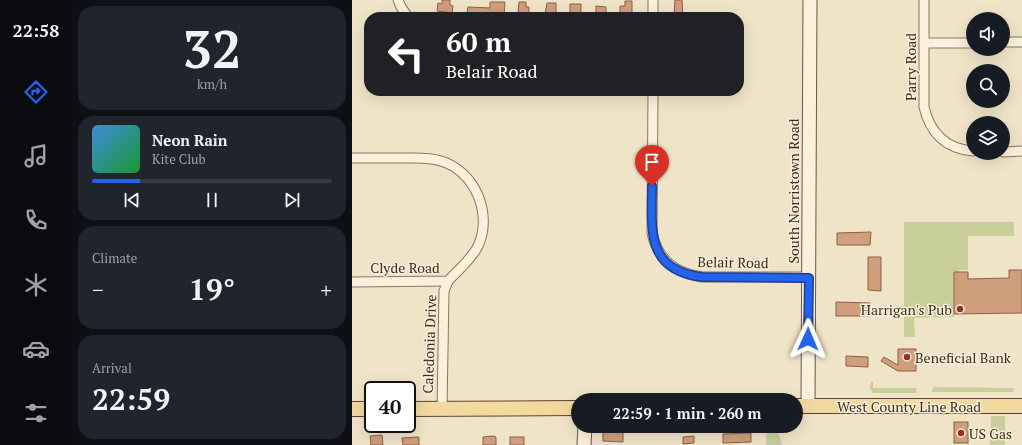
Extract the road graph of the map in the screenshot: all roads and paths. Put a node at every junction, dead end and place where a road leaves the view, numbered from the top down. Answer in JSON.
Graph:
{"nodes":[{"id":1,"x":398,"y":0,"type":"edge"},
{"id":2,"x":654,"y":0,"type":"edge"},
{"id":3,"x":810,"y":0,"type":"edge"},
{"id":4,"x":924,"y":0,"type":"edge"},
{"id":5,"x":404,"y":12,"type":"edge"},
{"id":6,"x":654,"y":12,"type":"edge"},
{"id":7,"x":1010,"y":42,"type":"edge"},
{"id":8,"x":1022,"y":42,"type":"edge"},
{"id":9,"x":924,"y":43,"type":"junction"},
{"id":10,"x":966,"y":43,"type":"edge"},
{"id":11,"x":653,"y":96,"type":"edge"},
{"id":12,"x":966,"y":150,"type":"edge"},
{"id":13,"x":1022,"y":151,"type":"edge"},
{"id":14,"x":1010,"y":152,"type":"edge"},
{"id":15,"x":352,"y":158,"type":"edge"},
{"id":16,"x":809,"y":278,"type":"junction"},
{"id":17,"x":448,"y":281,"type":"junction"},
{"id":18,"x":352,"y":282,"type":"edge"},
{"id":19,"x":803,"y":393,"type":"edge"},
{"id":20,"x":803,"y":406,"type":"edge"},
{"id":21,"x":1022,"y":406,"type":"edge"},
{"id":22,"x":571,"y":408,"type":"edge"},
{"id":23,"x":352,"y":409,"type":"edge"},
{"id":24,"x":364,"y":409,"type":"edge"},
{"id":25,"x":416,"y":409,"type":"edge"},
{"id":26,"x":442,"y":409,"type":"junction"},
{"id":27,"x":585,"y":433,"type":"edge"},
{"id":28,"x":584,"y":445,"type":"edge"}],
"edges":[{"from":1,"to":5,"type":"street"},
{"from":2,"to":6,"type":"street"},
{"from":3,"to":16,"type":"street","name":"South Norristown Road"},
{"from":4,"to":9,"type":"street","name":"Parry Road"},
{"from":7,"to":8,"type":"street"},
{"from":9,"to":10,"type":"street"},
{"from":9,"to":12,"type":"street","name":"Parry Road"},
{"from":11,"to":16,"type":"street","name":"Belair Road"},
{"from":13,"to":14,"type":"street"},
{"from":15,"to":17,"type":"street","name":"Clyde Road"},
{"from":16,"to":19,"type":"street","name":"South Norristown Road"},
{"from":17,"to":18,"type":"street","name":"Clyde Road"},
{"from":17,"to":26,"type":"street","name":"Caledonia Drive"},
{"from":20,"to":21,"type":"main road","name":"West County Line Road"},
{"from":22,"to":26,"type":"main road"},
{"from":23,"to":24,"type":"main road"},
{"from":25,"to":26,"type":"main road"},
{"from":27,"to":28,"type":"street"}]}
